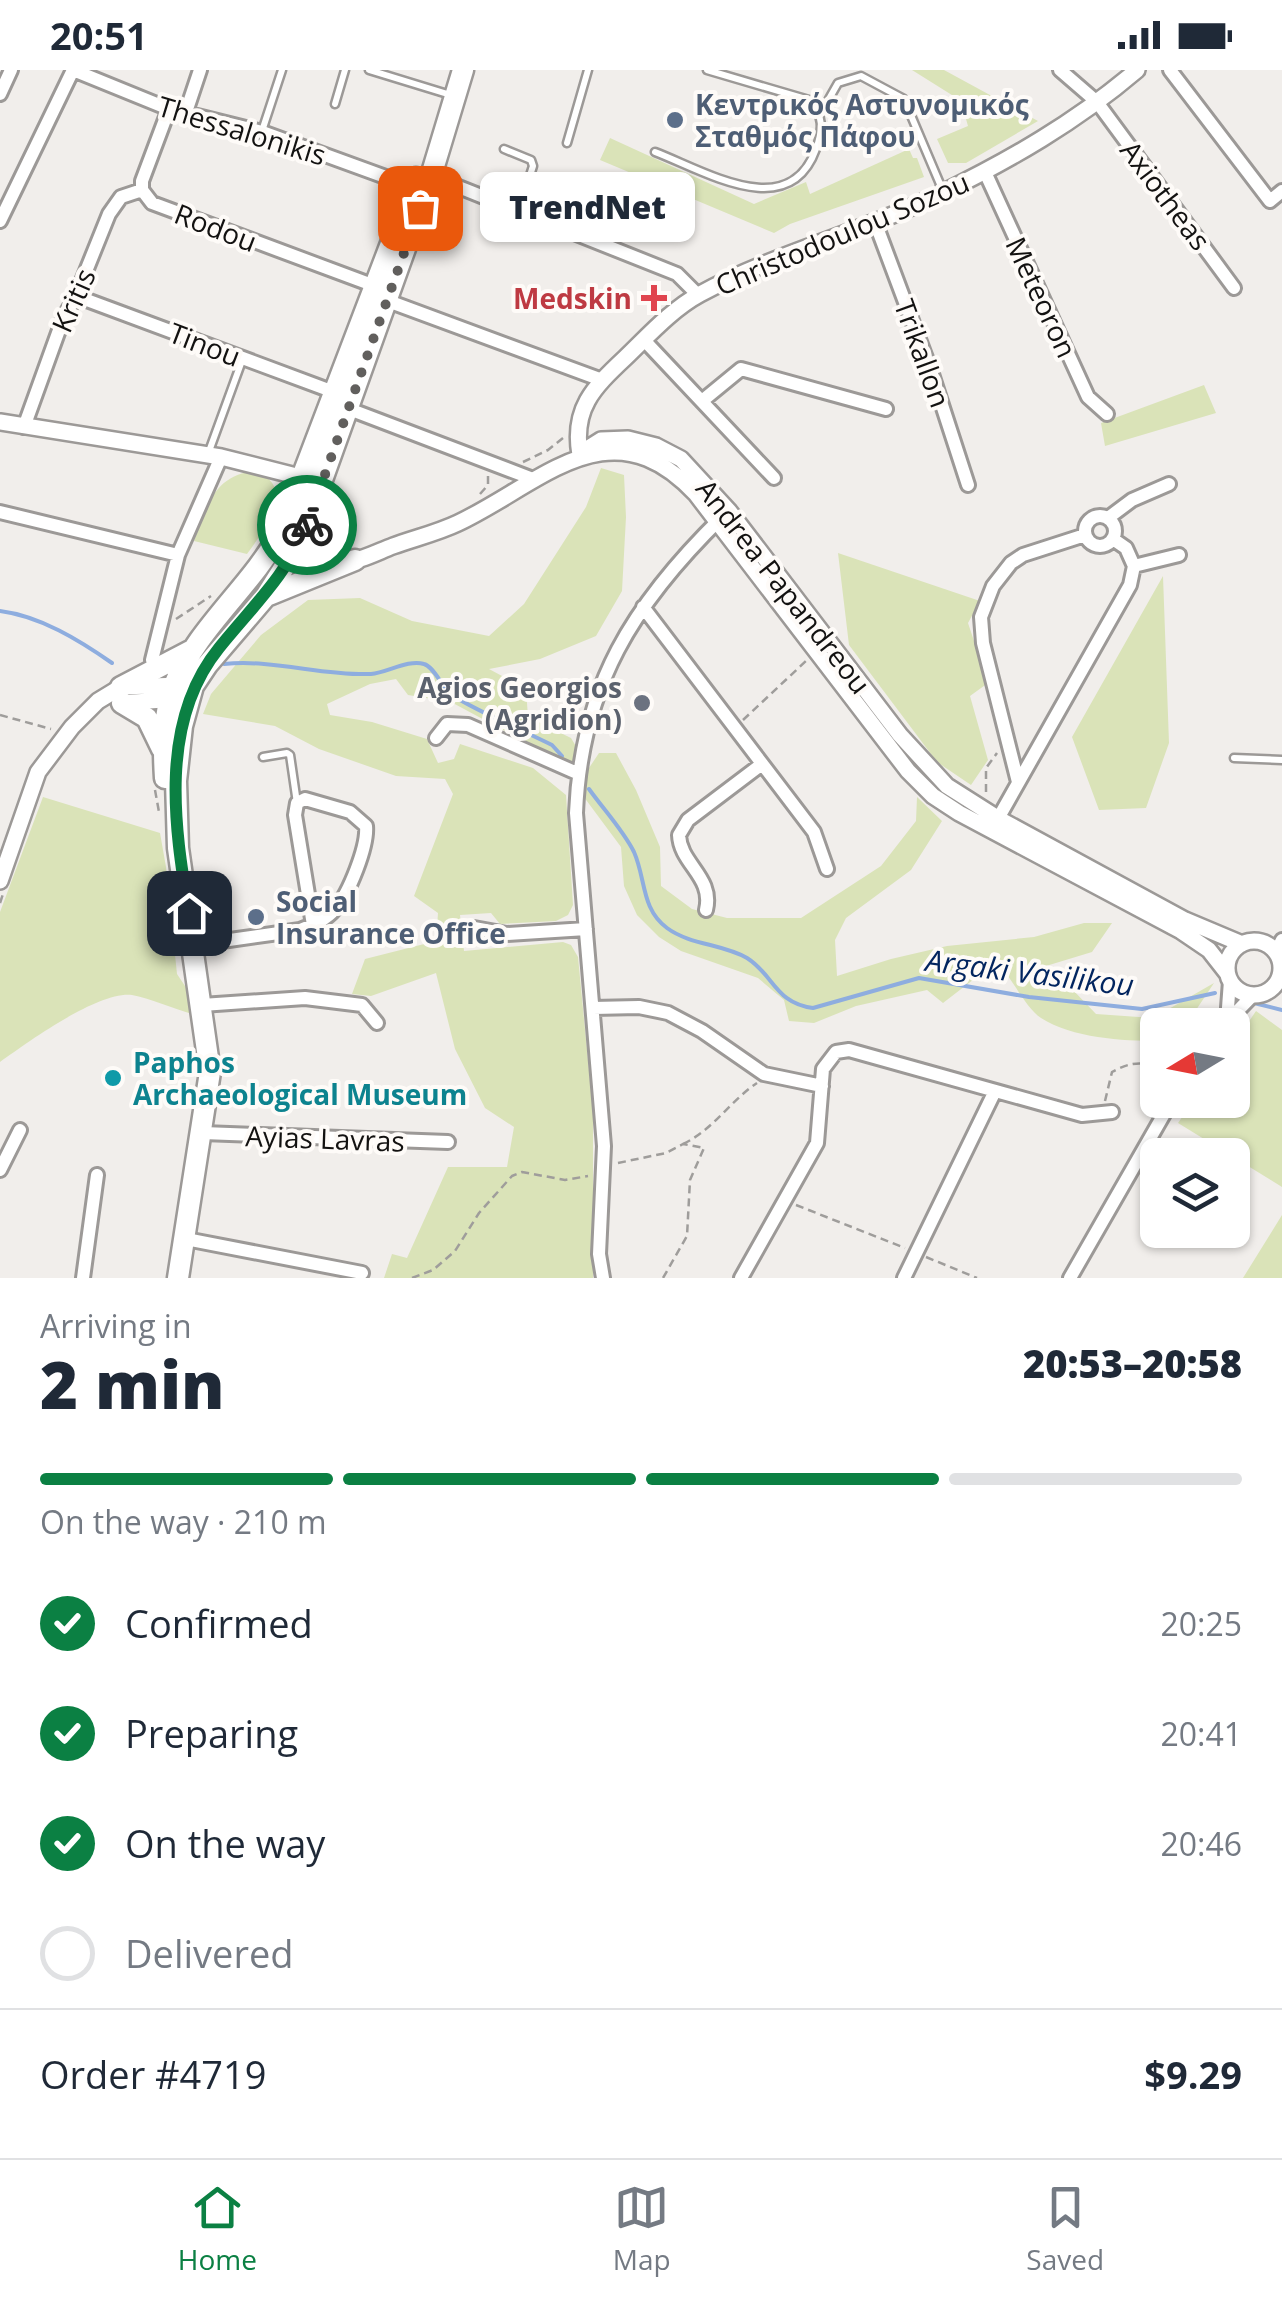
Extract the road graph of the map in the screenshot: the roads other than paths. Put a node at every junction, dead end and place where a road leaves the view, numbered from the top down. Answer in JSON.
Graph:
{"nodes":[{"id":1,"x":12,"y":70,"type":"edge"},
{"id":2,"x":73,"y":70,"type":"edge"},
{"id":3,"x":200,"y":70,"type":"edge"},
{"id":4,"x":282,"y":70,"type":"edge"},
{"id":5,"x":346,"y":70,"type":"edge"},
{"id":6,"x":368,"y":70,"type":"edge"},
{"id":7,"x":449,"y":70,"type":"edge"},
{"id":8,"x":464,"y":70,"type":"edge"},
{"id":9,"x":588,"y":70,"type":"edge"},
{"id":10,"x":707,"y":70,"type":"edge"},
{"id":11,"x":1060,"y":70,"type":"edge"},
{"id":12,"x":1137,"y":70,"type":"edge"},
{"id":13,"x":1170,"y":70,"type":"edge"},
{"id":14,"x":0,"y":94,"type":"edge"},
{"id":15,"x":449,"y":94,"type":"junction"},
{"id":16,"x":1097,"y":102,"type":"junction"},
{"id":17,"x":335,"y":104,"type":"dead end"},
{"id":18,"x":169,"y":109,"type":"junction"},
{"id":19,"x":186,"y":112,"type":"junction"},
{"id":20,"x":820,"y":114,"type":"junction"},
{"id":21,"x":262,"y":132,"type":"junction"},
{"id":22,"x":566,"y":143,"type":"dead end"},
{"id":23,"x":504,"y":149,"type":"dead end"},
{"id":24,"x":655,"y":152,"type":"dead end"},
{"id":25,"x":985,"y":172,"type":"junction"},
{"id":26,"x":422,"y":181,"type":"junction"},
{"id":27,"x":142,"y":190,"type":"junction"},
{"id":28,"x":944,"y":192,"type":"junction"},
{"id":29,"x":1282,"y":192,"type":"edge"},
{"id":30,"x":519,"y":211,"type":"junction"},
{"id":31,"x":0,"y":221,"type":"edge"},
{"id":32,"x":875,"y":222,"type":"junction"},
{"id":33,"x":1234,"y":288,"type":"dead end"},
{"id":34,"x":382,"y":294,"type":"junction"},
{"id":35,"x":698,"y":295,"type":"junction"},
{"id":36,"x":76,"y":296,"type":"junction"},
{"id":37,"x":644,"y":340,"type":"junction"},
{"id":38,"x":243,"y":358,"type":"junction"},
{"id":39,"x":602,"y":380,"type":"junction"},
{"id":40,"x":334,"y":392,"type":"junction"},
{"id":41,"x":702,"y":401,"type":"junction"},
{"id":42,"x":886,"y":408,"type":"dead end"},
{"id":43,"x":349,"y":409,"type":"junction"},
{"id":44,"x":1108,"y":414,"type":"dead end"},
{"id":45,"x":0,"y":422,"type":"edge"},
{"id":46,"x":24,"y":427,"type":"junction"},
{"id":47,"x":580,"y":455,"type":"junction"},
{"id":48,"x":214,"y":456,"type":"junction"},
{"id":49,"x":774,"y":478,"type":"dead end"},
{"id":50,"x":533,"y":479,"type":"junction"},
{"id":51,"x":312,"y":480,"type":"junction"},
{"id":52,"x":1169,"y":484,"type":"dead end"},
{"id":53,"x":968,"y":485,"type":"dead end"},
{"id":54,"x":0,"y":512,"type":"edge"},
{"id":55,"x":722,"y":516,"type":"junction"},
{"id":56,"x":1108,"y":518,"type":"junction"},
{"id":57,"x":281,"y":532,"type":"junction"},
{"id":58,"x":1085,"y":536,"type":"junction"},
{"id":59,"x":1113,"y":538,"type":"junction"},
{"id":60,"x":300,"y":544,"type":"junction"},
{"id":61,"x":1178,"y":555,"type":"dead end"},
{"id":62,"x":178,"y":556,"type":"junction"},
{"id":63,"x":356,"y":560,"type":"junction"},
{"id":64,"x":1134,"y":566,"type":"junction"},
{"id":65,"x":266,"y":596,"type":"junction"},
{"id":66,"x":644,"y":606,"type":"junction"},
{"id":67,"x":195,"y":647,"type":"junction"},
{"id":68,"x":152,"y":660,"type":"dead end"},
{"id":69,"x":182,"y":692,"type":"junction"},
{"id":70,"x":122,"y":695,"type":"junction"},
{"id":71,"x":436,"y":738,"type":"dead end"},
{"id":72,"x":164,"y":756,"type":"junction"},
{"id":73,"x":263,"y":757,"type":"dead end"},
{"id":74,"x":1234,"y":758,"type":"dead end"},
{"id":75,"x":1282,"y":760,"type":"edge"},
{"id":76,"x":762,"y":764,"type":"junction"},
{"id":77,"x":577,"y":773,"type":"junction"},
{"id":78,"x":1018,"y":782,"type":"junction"},
{"id":79,"x":297,"y":803,"type":"junction"},
{"id":80,"x":995,"y":825,"type":"junction"},
{"id":81,"x":178,"y":843,"type":"junction"},
{"id":82,"x":4,"y":848,"type":"edge"},
{"id":83,"x":827,"y":869,"type":"dead end"},
{"id":84,"x":3,"y":883,"type":"edge"},
{"id":85,"x":706,"y":910,"type":"dead end"},
{"id":86,"x":312,"y":925,"type":"junction"},
{"id":87,"x":474,"y":928,"type":"dead end"},
{"id":88,"x":586,"y":928,"type":"junction"},
{"id":89,"x":1242,"y":944,"type":"junction"},
{"id":90,"x":194,"y":945,"type":"junction"},
{"id":91,"x":1279,"y":946,"type":"edge"},
{"id":92,"x":1282,"y":969,"type":"edge"},
{"id":93,"x":1229,"y":977,"type":"junction"},
{"id":94,"x":1258,"y":995,"type":"junction"},
{"id":95,"x":1282,"y":1002,"type":"edge"},
{"id":96,"x":202,"y":1005,"type":"junction"},
{"id":97,"x":593,"y":1008,"type":"junction"},
{"id":98,"x":1227,"y":1008,"type":"edge"},
{"id":99,"x":1243,"y":1008,"type":"edge"},
{"id":100,"x":377,"y":1024,"type":"dead end"},
{"id":101,"x":822,"y":1086,"type":"junction"},
{"id":102,"x":995,"y":1092,"type":"junction"},
{"id":103,"x":1107,"y":1114,"type":"road end"},
{"id":104,"x":1162,"y":1118,"type":"edge"},
{"id":105,"x":20,"y":1130,"type":"dead end"},
{"id":106,"x":203,"y":1133,"type":"junction"},
{"id":107,"x":448,"y":1142,"type":"dead end"},
{"id":108,"x":0,"y":1170,"type":"edge"},
{"id":109,"x":97,"y":1175,"type":"dead end"},
{"id":110,"x":186,"y":1239,"type":"junction"},
{"id":111,"x":362,"y":1273,"type":"dead end"},
{"id":112,"x":82,"y":1278,"type":"edge"},
{"id":113,"x":178,"y":1278,"type":"edge"},
{"id":114,"x":603,"y":1278,"type":"edge"},
{"id":115,"x":741,"y":1278,"type":"edge"},
{"id":116,"x":904,"y":1278,"type":"edge"},
{"id":117,"x":1070,"y":1278,"type":"edge"}],
"edges":[{"from":1,"to":14,"type":"street"},
{"from":2,"to":18,"type":"street","name":"Thessalonikis"},
{"from":2,"to":31,"type":"street"},
{"from":3,"to":19,"type":"street"},
{"from":4,"to":21,"type":"lane"},
{"from":5,"to":17,"type":"lane"},
{"from":6,"to":15,"type":"lane"},
{"from":7,"to":15,"type":"main road"},
{"from":8,"to":15,"type":"main road"},
{"from":9,"to":22,"type":"lane"},
{"from":10,"to":20,"type":"lane"},
{"from":11,"to":16,"type":"street","name":"Axiotheas"},
{"from":12,"to":16,"type":"street","name":"Christodoulou Sozou"},
{"from":13,"to":29,"type":"street"},
{"from":15,"to":26,"type":"main road"},
{"from":16,"to":25,"type":"street","name":"Christodoulou Sozou"},
{"from":16,"to":33,"type":"street","name":"Axiotheas"},
{"from":18,"to":19,"type":"street","name":"Thessalonikis"},
{"from":18,"to":27,"type":"street","name":"Rodou"},
{"from":19,"to":21,"type":"street","name":"Thessalonikis"},
{"from":20,"to":24,"type":"lane"},
{"from":20,"to":28,"type":"lane"},
{"from":21,"to":26,"type":"street","name":"Thessalonikis"},
{"from":23,"to":30,"type":"lane"},
{"from":25,"to":28,"type":"street","name":"Christodoulou Sozou"},
{"from":25,"to":44,"type":"street","name":"Meteoron"},
{"from":26,"to":30,"type":"street","name":"Thessalonikis"},
{"from":26,"to":34,"type":"main road"},
{"from":27,"to":34,"type":"street","name":"Rodou"},
{"from":27,"to":36,"type":"street","name":"Kritis"},
{"from":28,"to":32,"type":"street","name":"Christodoulou Sozou"},
{"from":30,"to":35,"type":"street","name":"Thessalonikis"},
{"from":32,"to":35,"type":"street","name":"Christodoulou Sozou"},
{"from":32,"to":53,"type":"street","name":"Trikallon"},
{"from":34,"to":39,"type":"street","name":"Rodou"},
{"from":34,"to":40,"type":"main road"},
{"from":34,"to":43,"type":"main road"},
{"from":35,"to":37,"type":"street","name":"Christodoulou Sozou"},
{"from":36,"to":38,"type":"street","name":"Tinou"},
{"from":36,"to":46,"type":"street","name":"Kritis"},
{"from":37,"to":39,"type":"street","name":"Christodoulou Sozou"},
{"from":37,"to":41,"type":"street"},
{"from":38,"to":40,"type":"street","name":"Tinou"},
{"from":38,"to":48,"type":"lane"},
{"from":39,"to":47,"type":"street","name":"Christodoulou Sozou"},
{"from":40,"to":51,"type":"main road"},
{"from":41,"to":42,"type":"street"},
{"from":41,"to":49,"type":"street"},
{"from":43,"to":50,"type":"street"},
{"from":43,"to":51,"type":"main road"},
{"from":45,"to":46,"type":"street"},
{"from":46,"to":48,"type":"street"},
{"from":47,"to":50,"type":"street"},
{"from":47,"to":55,"type":"street","name":"Andrea Papandreou"},
{"from":48,"to":51,"type":"street"},
{"from":48,"to":62,"type":"street"},
{"from":50,"to":63,"type":"street"},
{"from":51,"to":57,"type":"main road"},
{"from":51,"to":60,"type":"main road"},
{"from":52,"to":56,"type":"street"},
{"from":54,"to":62,"type":"street"},
{"from":55,"to":66,"type":"street"},
{"from":55,"to":80,"type":"street","name":"Andrea Papandreou"},
{"from":55,"to":80,"type":"street","name":"Andrea Papandreou"},
{"from":56,"to":58,"type":"street"},
{"from":56,"to":59,"type":"street"},
{"from":57,"to":60,"type":"street"},
{"from":57,"to":67,"type":"main road"},
{"from":58,"to":59,"type":"street"},
{"from":58,"to":78,"type":"street"},
{"from":59,"to":64,"type":"street"},
{"from":60,"to":63,"type":"street"},
{"from":60,"to":65,"type":"main road"},
{"from":61,"to":64,"type":"street"},
{"from":62,"to":68,"type":"street"},
{"from":63,"to":65,"type":"main road"},
{"from":64,"to":78,"type":"street"},
{"from":65,"to":69,"type":"main road"},
{"from":66,"to":76,"type":"street"},
{"from":66,"to":77,"type":"street"},
{"from":67,"to":69,"type":"main road"},
{"from":67,"to":70,"type":"main road"},
{"from":69,"to":70,"type":"street"},
{"from":69,"to":72,"type":"main road"},
{"from":69,"to":81,"type":"main road"},
{"from":70,"to":72,"type":"main road"},
{"from":70,"to":82,"type":"street"},
{"from":71,"to":77,"type":"street"},
{"from":72,"to":81,"type":"main road"},
{"from":73,"to":79,"type":"lane"},
{"from":74,"to":75,"type":"lane"},
{"from":76,"to":83,"type":"street"},
{"from":76,"to":85,"type":"street"},
{"from":77,"to":88,"type":"street"},
{"from":78,"to":80,"type":"street"},
{"from":79,"to":86,"type":"street"},
{"from":79,"to":86,"type":"street"},
{"from":80,"to":89,"type":"street","name":"Andrea Papandreou"},
{"from":80,"to":93,"type":"street","name":"Andrea Papandreou"},
{"from":81,"to":90,"type":"main road"},
{"from":82,"to":84,"type":"street"},
{"from":86,"to":90,"type":"street"},
{"from":87,"to":88,"type":"street"},
{"from":88,"to":97,"type":"street"},
{"from":89,"to":91,"type":"street"},
{"from":89,"to":93,"type":"street"},
{"from":90,"to":96,"type":"main road"},
{"from":91,"to":92,"type":"street"},
{"from":92,"to":94,"type":"street"},
{"from":93,"to":94,"type":"street"},
{"from":93,"to":98,"type":"street"},
{"from":94,"to":95,"type":"street"},
{"from":94,"to":99,"type":"street"},
{"from":96,"to":100,"type":"street"},
{"from":96,"to":106,"type":"main road"},
{"from":97,"to":101,"type":"street"},
{"from":97,"to":114,"type":"street"},
{"from":101,"to":102,"type":"street"},
{"from":101,"to":115,"type":"street"},
{"from":102,"to":103,"type":"street"},
{"from":102,"to":116,"type":"street"},
{"from":104,"to":117,"type":"street"},
{"from":105,"to":108,"type":"street"},
{"from":106,"to":107,"type":"street","name":"Ayias Lavras"},
{"from":106,"to":110,"type":"main road"},
{"from":109,"to":112,"type":"street"},
{"from":110,"to":111,"type":"street"},
{"from":110,"to":113,"type":"main road"}]}
